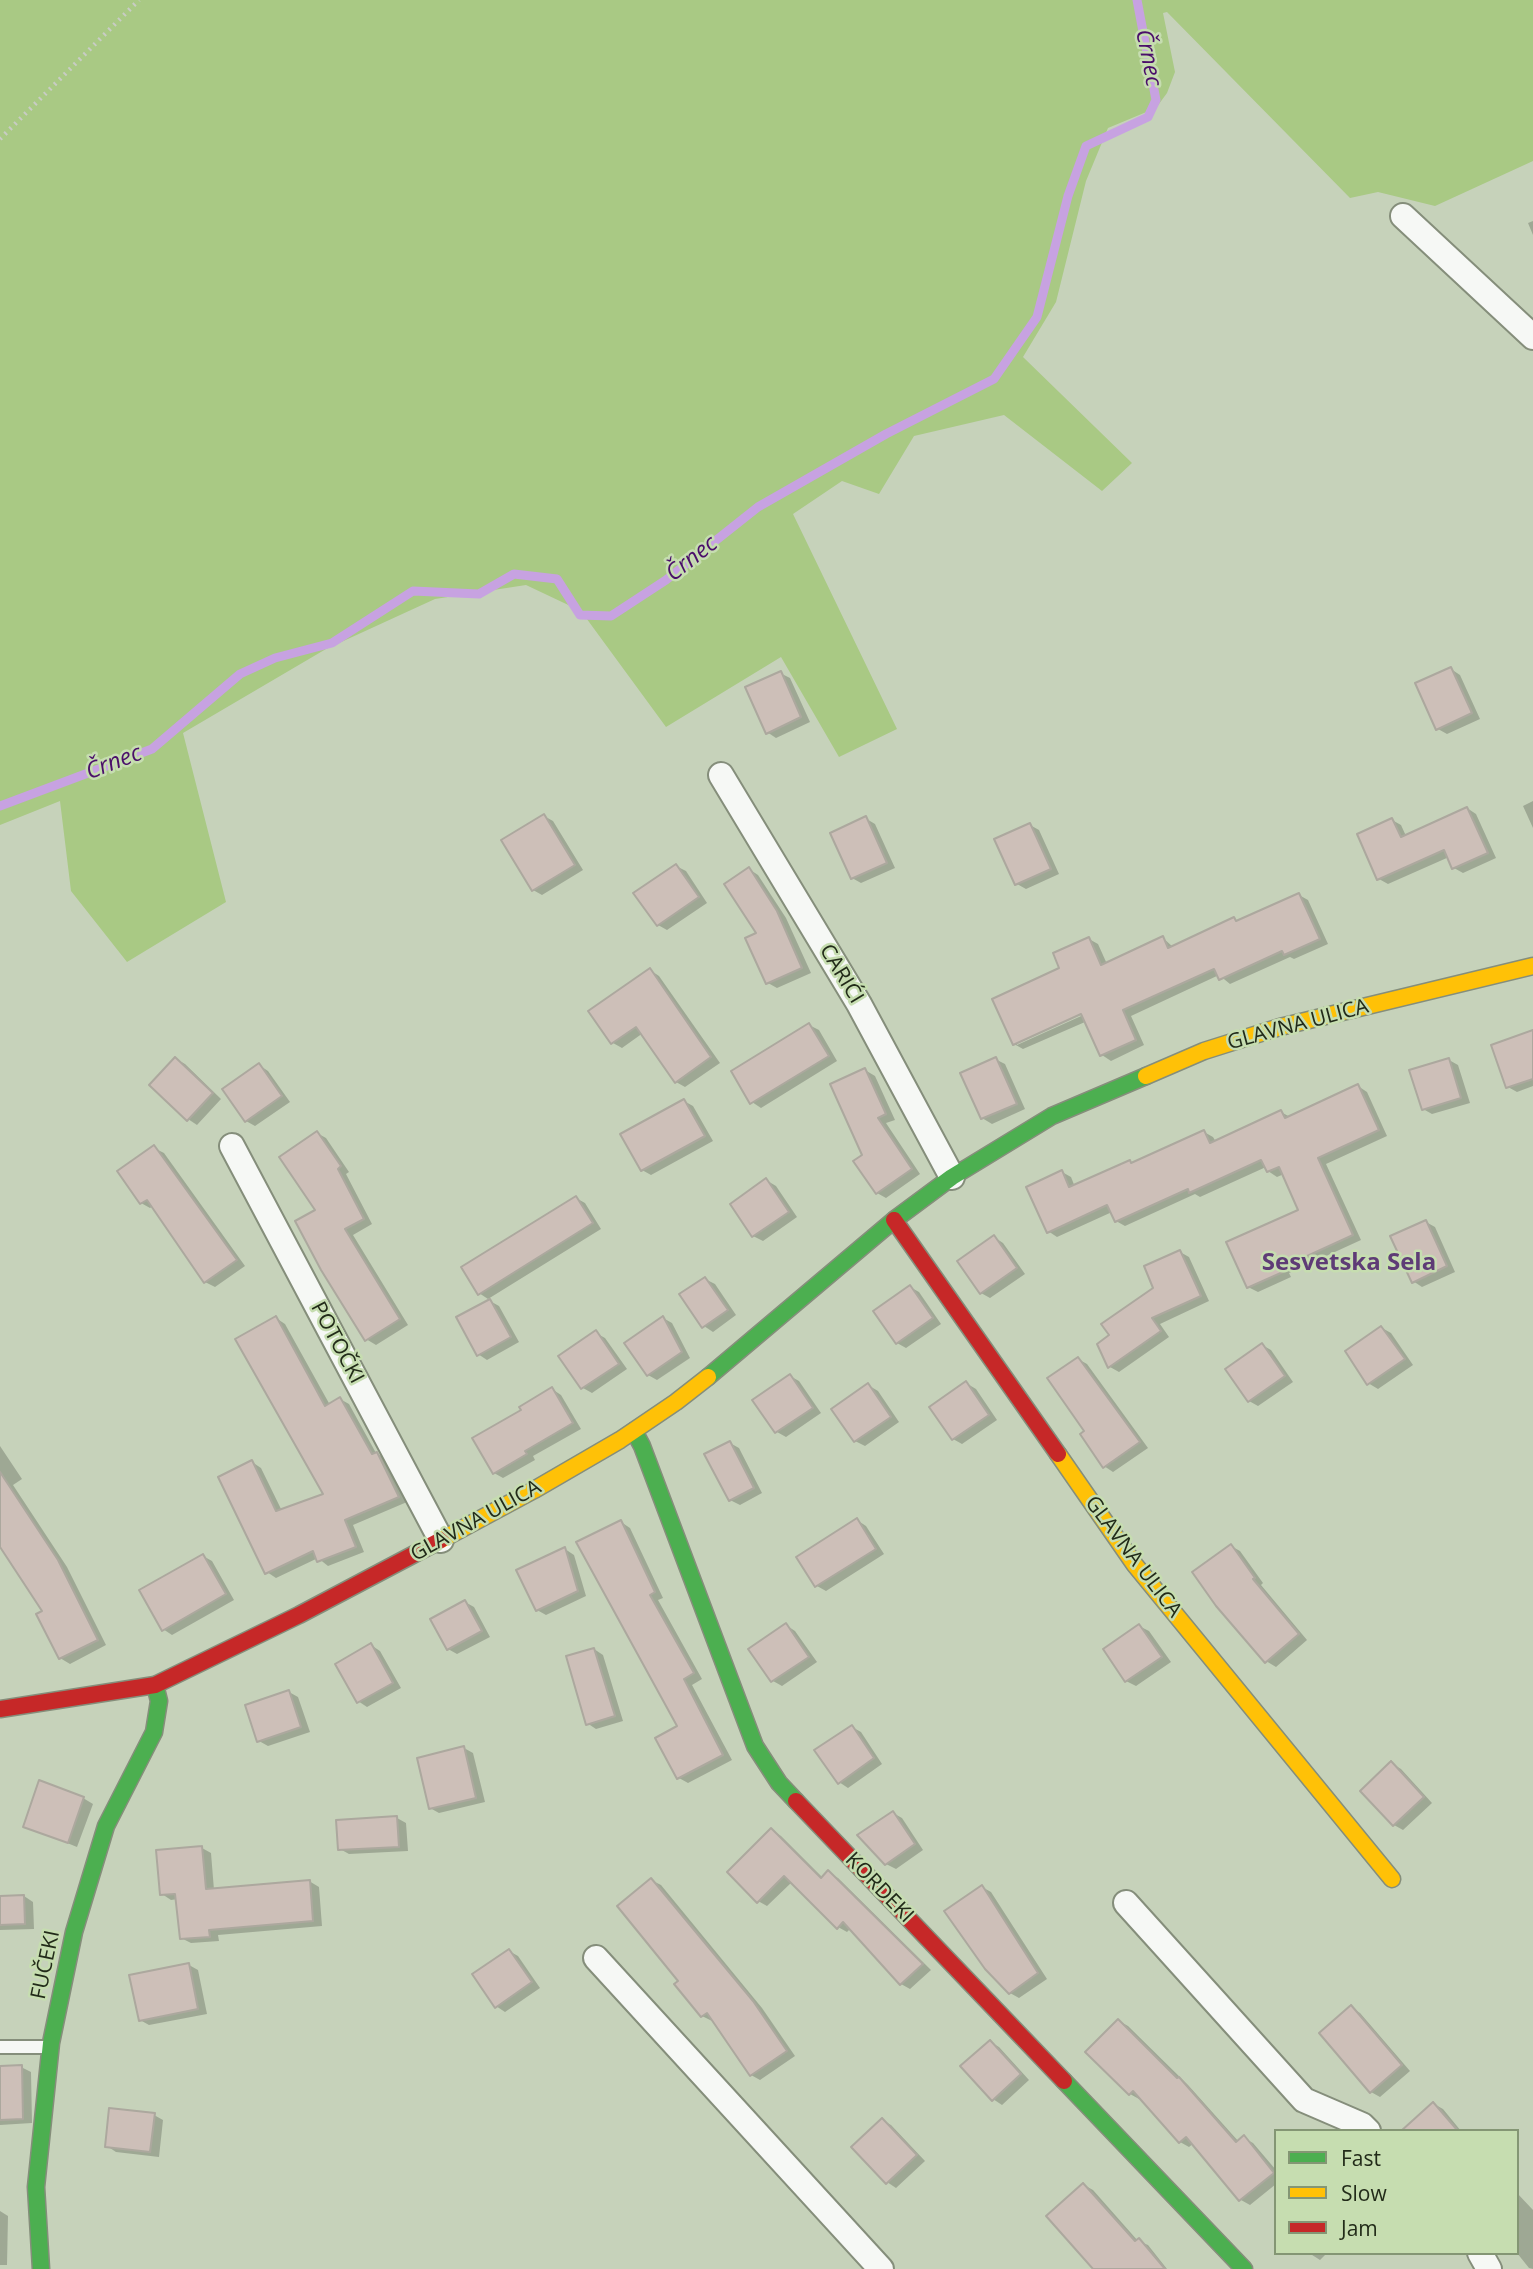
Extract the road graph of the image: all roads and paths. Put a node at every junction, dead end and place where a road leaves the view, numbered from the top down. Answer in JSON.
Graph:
{"nodes":[{"id":1,"x":139,"y":0,"type":"edge"},
{"id":2,"x":0,"y":139,"type":"edge"},
{"id":3,"x":1403,"y":216,"type":"dead end"},
{"id":4,"x":1533,"y":337,"type":"edge"},
{"id":5,"x":722,"y":775,"type":"dead end"},
{"id":6,"x":1533,"y":966,"type":"edge"},
{"id":7,"x":232,"y":1146,"type":"dead end"},
{"id":8,"x":952,"y":1177,"type":"junction"},
{"id":9,"x":894,"y":1220,"type":"junction"},
{"id":10,"x":634,"y":1432,"type":"junction"},
{"id":11,"x":442,"y":1540,"type":"junction"},
{"id":12,"x":155,"y":1685,"type":"junction"},
{"id":13,"x":0,"y":1709,"type":"edge"},
{"id":14,"x":1392,"y":1879,"type":"dead end"},
{"id":15,"x":1126,"y":1903,"type":"dead end"},
{"id":16,"x":596,"y":1958,"type":"dead end"},
{"id":17,"x":0,"y":2047,"type":"edge"},
{"id":18,"x":50,"y":2048,"type":"junction"},
{"id":19,"x":1366,"y":2129,"type":"edge"},
{"id":20,"x":41,"y":2269,"type":"edge"},
{"id":21,"x":881,"y":2269,"type":"edge"},
{"id":22,"x":1244,"y":2269,"type":"edge"}],
"edges":[{"from":1,"to":2,"type":"path"},
{"from":3,"to":4,"type":"street"},
{"from":5,"to":8,"type":"street","name":"CARIĆI"},
{"from":6,"to":8,"type":"street","name":"GLAVNA ULICA"},
{"from":7,"to":11,"type":"street","name":"POTOČKI"},
{"from":8,"to":9,"type":"street","name":"GLAVNA ULICA"},
{"from":9,"to":10,"type":"street","name":"GLAVNA ULICA"},
{"from":9,"to":14,"type":"street","name":"GLAVNA ULICA"},
{"from":10,"to":11,"type":"street","name":"GLAVNA ULICA"},
{"from":10,"to":22,"type":"street","name":"KORDEKI"},
{"from":11,"to":12,"type":"street","name":"GLAVNA ULICA"},
{"from":12,"to":13,"type":"street","name":"GLAVNA ULICA"},
{"from":12,"to":18,"type":"street","name":"FUČEKI"},
{"from":15,"to":19,"type":"street"},
{"from":16,"to":21,"type":"street"},
{"from":17,"to":18,"type":"lane"},
{"from":18,"to":20,"type":"street","name":"FUČEKI"}]}
